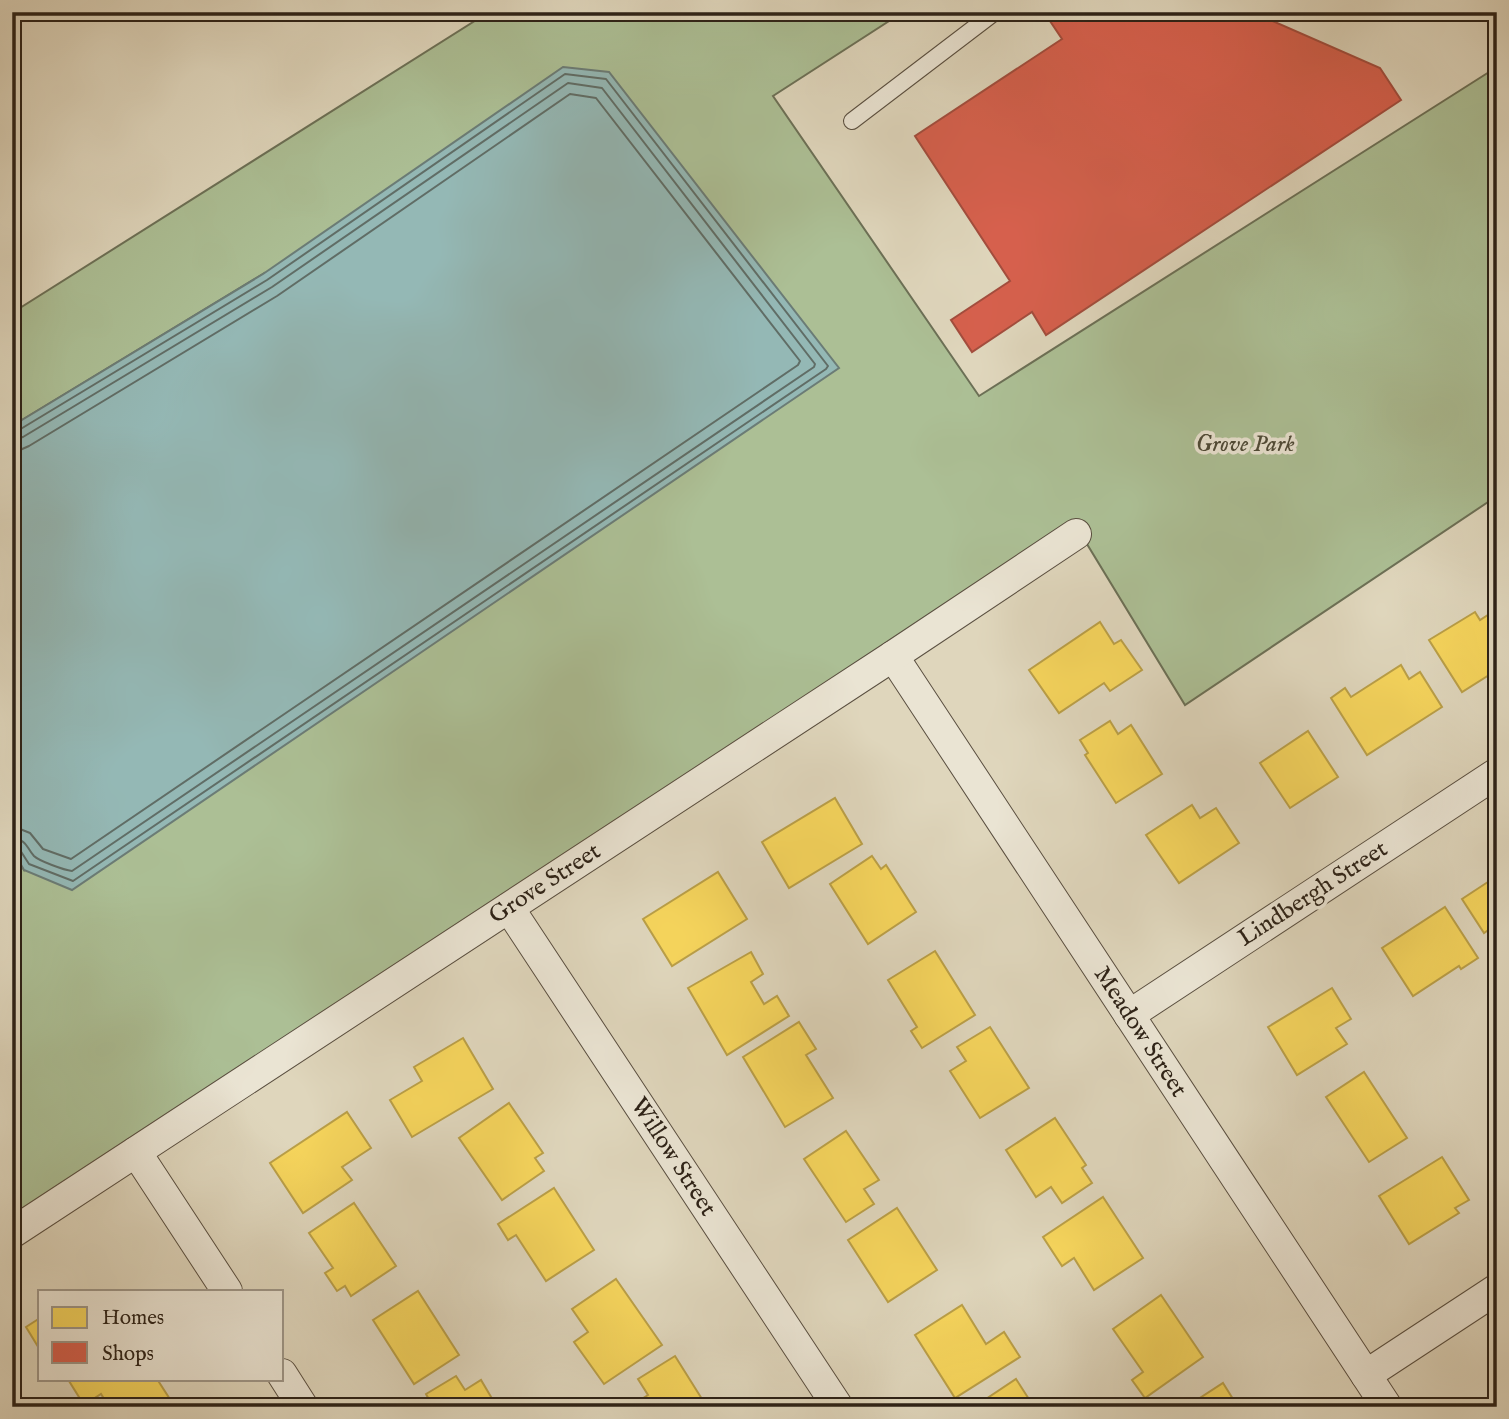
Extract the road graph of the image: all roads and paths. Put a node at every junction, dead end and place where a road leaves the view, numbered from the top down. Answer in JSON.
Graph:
{"nodes":[{"id":1,"x":995,"y":12,"type":"edge"},
{"id":2,"x":852,"y":121,"type":"dead end"},
{"id":3,"x":1076,"y":534,"type":"dead end"},
{"id":4,"x":893,"y":656,"type":"junction"},
{"id":5,"x":1497,"y":772,"type":"edge"},
{"id":6,"x":509,"y":908,"type":"junction"},
{"id":7,"x":1129,"y":1015,"type":"junction"},
{"id":8,"x":136,"y":1152,"type":"junction"},
{"id":9,"x":12,"y":1233,"type":"edge"},
{"id":10,"x":1497,"y":1289,"type":"edge"},
{"id":11,"x":226,"y":1290,"type":"edge"},
{"id":12,"x":1366,"y":1375,"type":"junction"},
{"id":13,"x":284,"y":1377,"type":"edge"},
{"id":14,"x":303,"y":1407,"type":"edge"},
{"id":15,"x":838,"y":1407,"type":"edge"},
{"id":16,"x":1387,"y":1407,"type":"edge"}],
"edges":[{"from":1,"to":2,"type":"lane"},
{"from":3,"to":4,"type":"street","name":"Grove Street"},
{"from":4,"to":6,"type":"street","name":"Grove Street"},
{"from":4,"to":7,"type":"street","name":"Meadow Street"},
{"from":5,"to":7,"type":"street","name":"Lindbergh Street"},
{"from":6,"to":8,"type":"street","name":"Grove Street"},
{"from":6,"to":15,"type":"street","name":"Willow Street"},
{"from":7,"to":12,"type":"street","name":"Meadow Street"},
{"from":8,"to":9,"type":"street","name":"Grove Street"},
{"from":8,"to":11,"type":"street"},
{"from":10,"to":12,"type":"street"},
{"from":12,"to":16,"type":"street","name":"Meadow Street"},
{"from":13,"to":14,"type":"street"}]}
